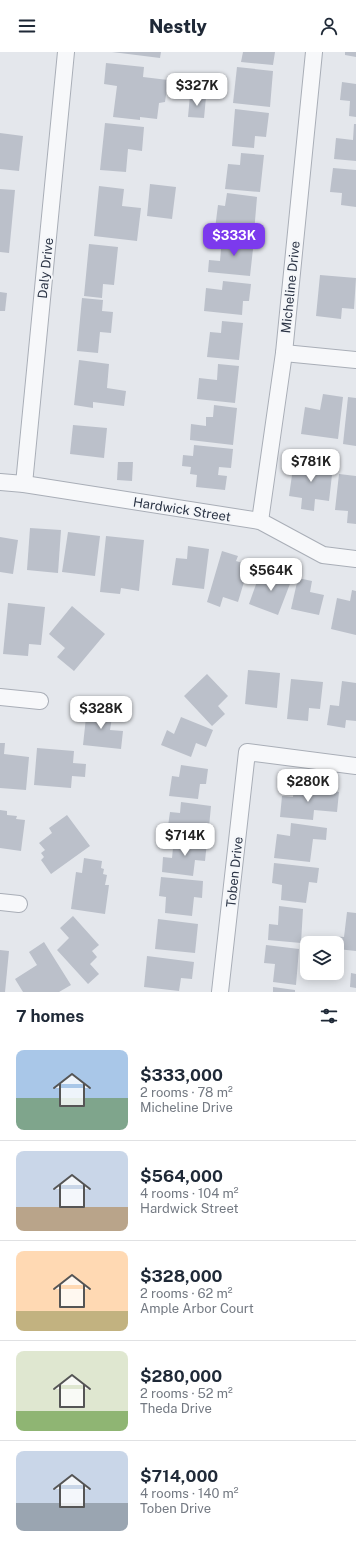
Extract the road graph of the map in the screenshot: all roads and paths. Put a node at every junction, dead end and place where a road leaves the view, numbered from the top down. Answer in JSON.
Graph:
{"nodes":[{"id":1,"x":66,"y":52,"type":"edge"},
{"id":2,"x":314,"y":52,"type":"edge"},
{"id":3,"x":284,"y":352,"type":"junction"},
{"id":4,"x":356,"y":360,"type":"edge"},
{"id":5,"x":0,"y":482,"type":"edge"},
{"id":6,"x":24,"y":484,"type":"junction"},
{"id":7,"x":260,"y":521,"type":"junction"},
{"id":8,"x":356,"y":559,"type":"edge"},
{"id":9,"x":0,"y":697,"type":"edge"},
{"id":10,"x":40,"y":701,"type":"dead end"},
{"id":11,"x":356,"y":766,"type":"edge"},
{"id":12,"x":0,"y":902,"type":"edge"},
{"id":13,"x":19,"y":904,"type":"dead end"},
{"id":14,"x":220,"y":992,"type":"edge"}],
"edges":[{"from":1,"to":6,"type":"street","name":"Daly Drive"},
{"from":2,"to":3,"type":"street","name":"Micheline Drive"},
{"from":3,"to":4,"type":"street"},
{"from":3,"to":7,"type":"street","name":"Micheline Drive"},
{"from":5,"to":6,"type":"street","name":"Hardwick Street"},
{"from":6,"to":7,"type":"street","name":"Hardwick Street"},
{"from":7,"to":8,"type":"street","name":"Hardwick Street"},
{"from":9,"to":10,"type":"street"},
{"from":11,"to":14,"type":"street","name":"Toben Drive"},
{"from":12,"to":13,"type":"street"}]}
